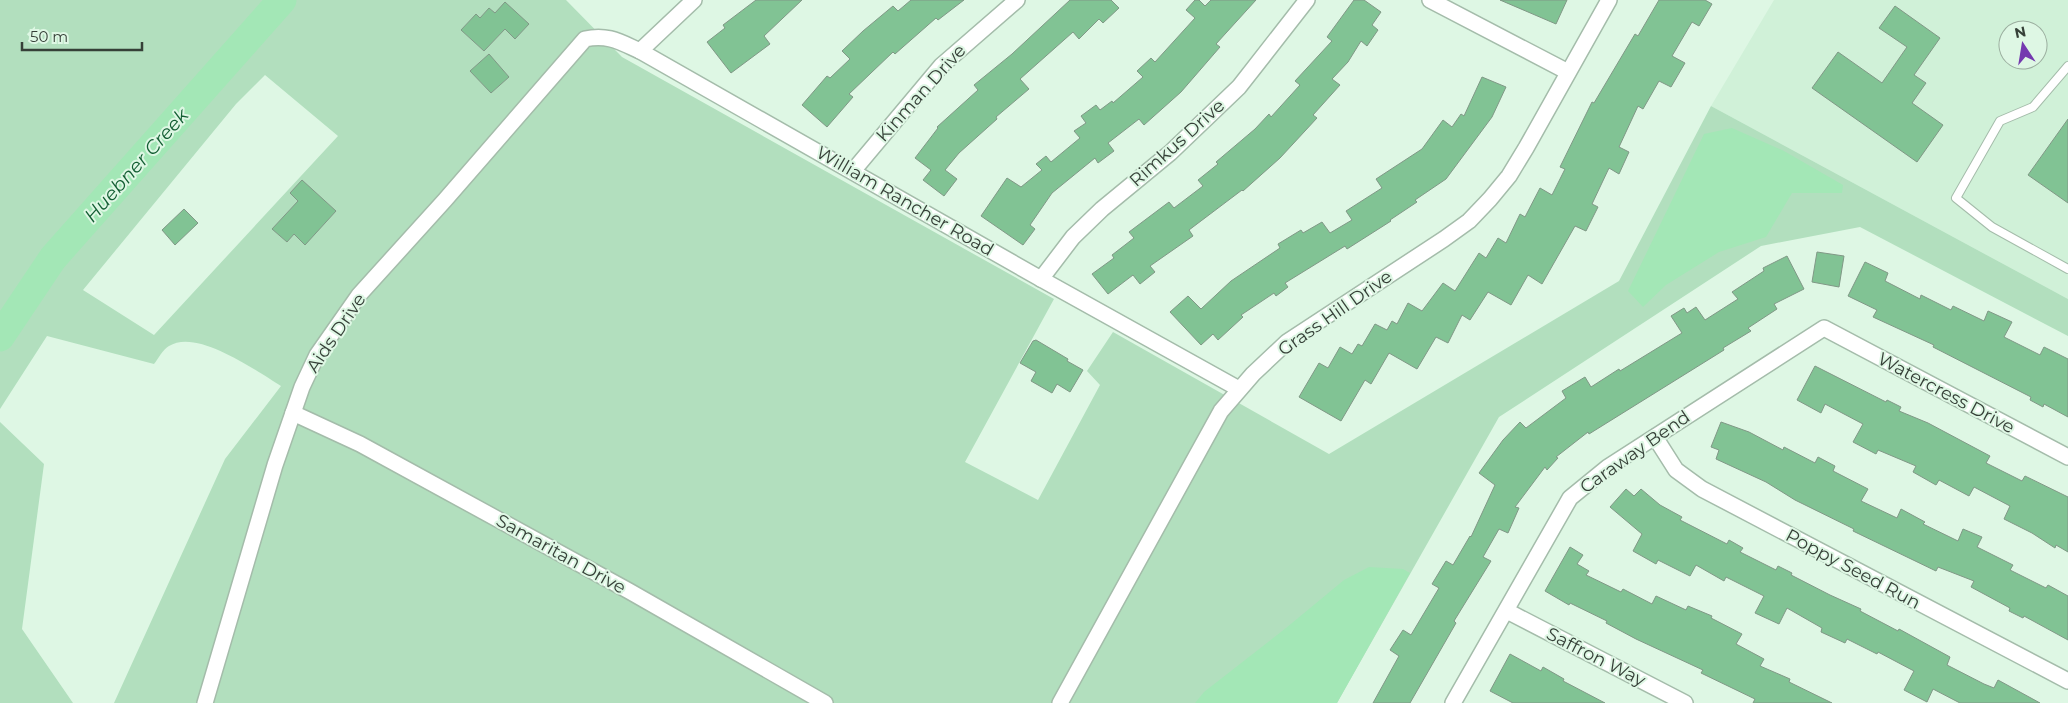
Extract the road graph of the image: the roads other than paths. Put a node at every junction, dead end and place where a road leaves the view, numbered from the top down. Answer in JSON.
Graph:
{"nodes":[{"id":1,"x":694,"y":0,"type":"edge"},
{"id":2,"x":1017,"y":0,"type":"edge"},
{"id":3,"x":1307,"y":0,"type":"edge"},
{"id":4,"x":1430,"y":0,"type":"edge"},
{"id":5,"x":1609,"y":0,"type":"edge"},
{"id":6,"x":640,"y":51,"type":"junction"},
{"id":7,"x":571,"y":54,"type":"joint"},
{"id":8,"x":2068,"y":66,"type":"edge"},
{"id":9,"x":1568,"y":72,"type":"junction"},
{"id":10,"x":853,"y":172,"type":"junction"},
{"id":11,"x":2068,"y":269,"type":"edge"},
{"id":12,"x":1041,"y":279,"type":"junction"},
{"id":13,"x":1824,"y":328,"type":"joint"},
{"id":14,"x":1239,"y":389,"type":"junction"},
{"id":15,"x":293,"y":414,"type":"junction"},
{"id":16,"x":1655,"y":437,"type":"junction"},
{"id":17,"x":2068,"y":457,"type":"edge"},
{"id":18,"x":1507,"y":611,"type":"junction"},
{"id":19,"x":2068,"y":681,"type":"edge"},
{"id":20,"x":205,"y":703,"type":"edge"},
{"id":21,"x":825,"y":703,"type":"edge"},
{"id":22,"x":1060,"y":703,"type":"edge"},
{"id":23,"x":1453,"y":703,"type":"edge"},
{"id":24,"x":1685,"y":703,"type":"edge"}],
"edges":[{"from":1,"to":6,"type":"street"},
{"from":2,"to":10,"type":"street","name":"Kinman Drive"},
{"from":3,"to":12,"type":"street","name":"Rimkus Drive"},
{"from":4,"to":9,"type":"street"},
{"from":5,"to":9,"type":"street","name":"Grass Hill Drive"},
{"from":6,"to":7,"type":"street","name":"William Rancher Road"},
{"from":6,"to":10,"type":"street","name":"William Rancher Road"},
{"from":7,"to":15,"type":"street","name":"Aids Drive"},
{"from":8,"to":11,"type":"lane"},
{"from":9,"to":14,"type":"street","name":"Grass Hill Drive"},
{"from":10,"to":12,"type":"street","name":"William Rancher Road"},
{"from":12,"to":14,"type":"street","name":"William Rancher Road"},
{"from":13,"to":16,"type":"street","name":"Caraway Bend"},
{"from":13,"to":17,"type":"street","name":"Watercress Drive"},
{"from":14,"to":22,"type":"street","name":"Grass Hill Drive"},
{"from":15,"to":20,"type":"street","name":"Aids Drive"},
{"from":15,"to":21,"type":"street","name":"Samaritan Drive"},
{"from":16,"to":18,"type":"street","name":"Caraway Bend"},
{"from":16,"to":19,"type":"street","name":"Poppy Seed Run"},
{"from":18,"to":23,"type":"street","name":"Caraway Bend"},
{"from":18,"to":24,"type":"street","name":"Saffron Way"}]}
